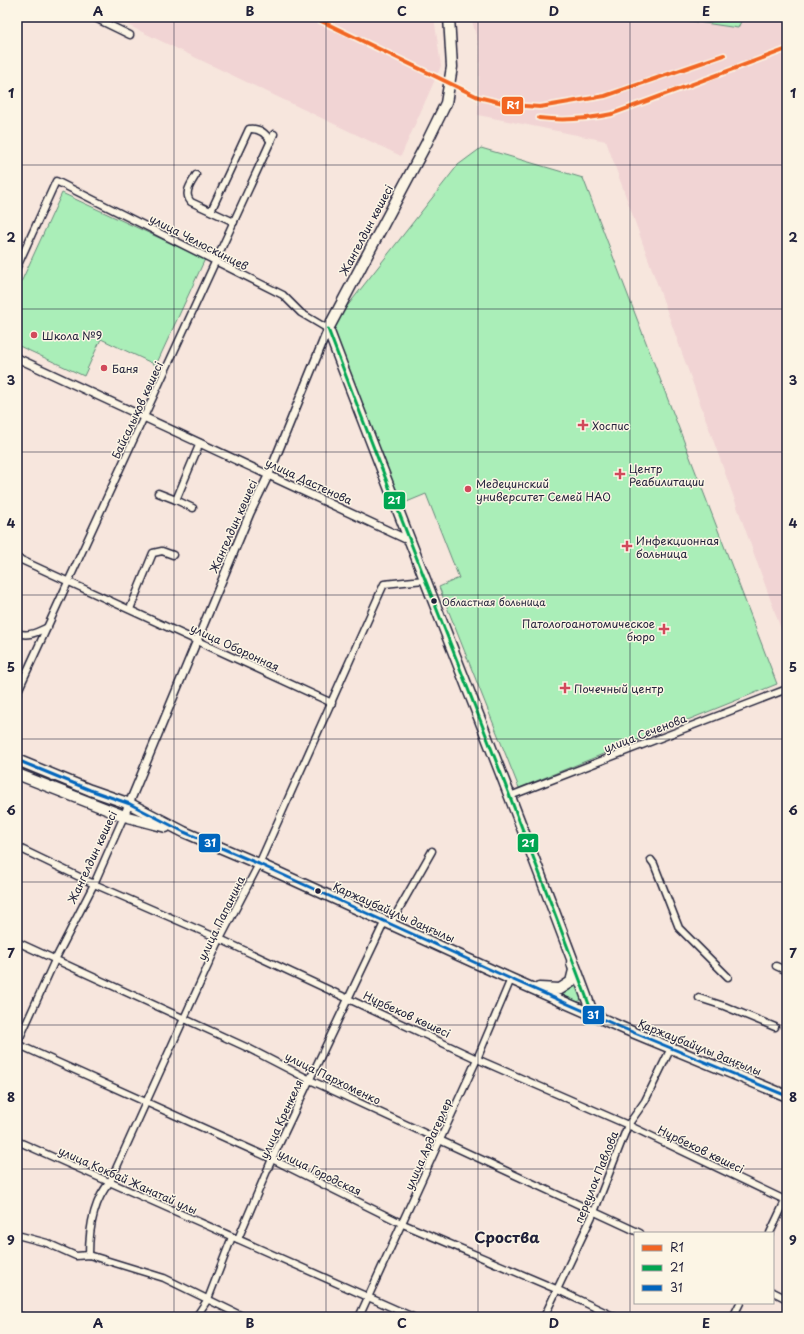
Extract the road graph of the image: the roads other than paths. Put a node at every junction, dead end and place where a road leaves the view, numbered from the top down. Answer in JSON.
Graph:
{"nodes":[{"id":1,"x":93,"y":17,"type":"edge"},
{"id":2,"x":449,"y":17,"type":"edge"},
{"id":3,"x":130,"y":35,"type":"dead end"},
{"id":4,"x":274,"y":134,"type":"dead end"},
{"id":5,"x":271,"y":142,"type":"junction"},
{"id":6,"x":196,"y":175,"type":"dead end"},
{"id":7,"x":211,"y":211,"type":"junction"},
{"id":8,"x":234,"y":222,"type":"junction"},
{"id":9,"x":216,"y":261,"type":"junction"},
{"id":10,"x":17,"y":267,"type":"edge"},
{"id":11,"x":328,"y":329,"type":"junction"},
{"id":12,"x":17,"y":358,"type":"edge"},
{"id":13,"x":144,"y":417,"type":"junction"},
{"id":14,"x":200,"y":443,"type":"junction"},
{"id":15,"x":269,"y":474,"type":"junction"},
{"id":16,"x":158,"y":493,"type":"dead end"},
{"id":17,"x":176,"y":500,"type":"junction"},
{"id":18,"x":193,"y":508,"type":"dead end"},
{"id":19,"x":408,"y":540,"type":"junction"},
{"id":20,"x":173,"y":556,"type":"dead end"},
{"id":21,"x":17,"y":558,"type":"edge"},
{"id":22,"x":424,"y":580,"type":"junction"},
{"id":23,"x":69,"y":581,"type":"junction"},
{"id":24,"x":130,"y":609,"type":"junction"},
{"id":25,"x":48,"y":627,"type":"junction"},
{"id":26,"x":17,"y":633,"type":"edge"},
{"id":27,"x":198,"y":640,"type":"junction"},
{"id":28,"x":787,"y":689,"type":"edge"},
{"id":29,"x":17,"y":693,"type":"edge"},
{"id":30,"x":332,"y":703,"type":"junction"},
{"id":31,"x":17,"y":760,"type":"edge"},
{"id":32,"x":17,"y":774,"type":"edge"},
{"id":33,"x":510,"y":796,"type":"junction"},
{"id":34,"x":130,"y":804,"type":"junction"},
{"id":35,"x":124,"y":816,"type":"junction"},
{"id":36,"x":184,"y":832,"type":"junction"},
{"id":37,"x":17,"y":847,"type":"edge"},
{"id":38,"x":432,"y":851,"type":"dead end"},
{"id":39,"x":651,"y":860,"type":"dead end"},
{"id":40,"x":259,"y":864,"type":"junction"},
{"id":41,"x":94,"y":884,"type":"junction"},
{"id":42,"x":388,"y":922,"type":"junction"},
{"id":43,"x":220,"y":939,"type":"junction"},
{"id":44,"x":17,"y":942,"type":"edge"},
{"id":45,"x":569,"y":947,"type":"junction"},
{"id":46,"x":55,"y":960,"type":"junction"},
{"id":47,"x":776,"y":966,"type":"dead end"},
{"id":48,"x":787,"y":971,"type":"edge"},
{"id":49,"x":728,"y":977,"type":"dead end"},
{"id":50,"x":516,"y":981,"type":"junction"},
{"id":51,"x":586,"y":993,"type":"junction"},
{"id":52,"x":348,"y":997,"type":"junction"},
{"id":53,"x":699,"y":998,"type":"dead end"},
{"id":54,"x":593,"y":1015,"type":"junction"},
{"id":55,"x":183,"y":1019,"type":"junction"},
{"id":56,"x":774,"y":1027,"type":"dead end"},
{"id":57,"x":626,"y":1029,"type":"junction"},
{"id":58,"x":17,"y":1044,"type":"edge"},
{"id":59,"x":671,"y":1048,"type":"junction"},
{"id":60,"x":477,"y":1059,"type":"junction"},
{"id":61,"x":310,"y":1080,"type":"junction"},
{"id":62,"x":787,"y":1096,"type":"edge"},
{"id":63,"x":147,"y":1102,"type":"junction"},
{"id":64,"x":628,"y":1124,"type":"junction"},
{"id":65,"x":440,"y":1140,"type":"junction"},
{"id":66,"x":17,"y":1141,"type":"edge"},
{"id":67,"x":272,"y":1159,"type":"junction"},
{"id":68,"x":110,"y":1182,"type":"junction"},
{"id":69,"x":786,"y":1199,"type":"edge"},
{"id":70,"x":594,"y":1212,"type":"junction"},
{"id":71,"x":403,"y":1224,"type":"junction"},
{"id":72,"x":638,"y":1232,"type":"edge"},
{"id":73,"x":770,"y":1232,"type":"edge"},
{"id":74,"x":17,"y":1235,"type":"edge"},
{"id":75,"x":235,"y":1238,"type":"junction"},
{"id":76,"x":89,"y":1255,"type":"junction"},
{"id":77,"x":556,"y":1289,"type":"junction"},
{"id":78,"x":774,"y":1292,"type":"edge"},
{"id":79,"x":368,"y":1296,"type":"junction"},
{"id":80,"x":208,"y":1299,"type":"junction"},
{"id":81,"x":787,"y":1299,"type":"edge"},
{"id":82,"x":740,"y":1304,"type":"edge"},
{"id":83,"x":741,"y":1304,"type":"edge"},
{"id":84,"x":17,"y":1315,"type":"edge"},
{"id":85,"x":22,"y":1317,"type":"edge"},
{"id":86,"x":196,"y":1317,"type":"edge"},
{"id":87,"x":244,"y":1317,"type":"edge"},
{"id":88,"x":359,"y":1317,"type":"edge"},
{"id":89,"x":413,"y":1317,"type":"edge"},
{"id":90,"x":544,"y":1317,"type":"edge"},
{"id":91,"x":615,"y":1317,"type":"edge"},
{"id":92,"x":733,"y":1317,"type":"edge"},
{"id":93,"x":736,"y":1317,"type":"edge"}],
"edges":[{"from":1,"to":3,"type":"street"},
{"from":2,"to":11,"type":"highway","name":"Жангелдин көшесі"},
{"from":4,"to":5,"type":"street","name":"Байсалықов көшесі"},
{"from":5,"to":7,"type":"street"},
{"from":5,"to":8,"type":"street","name":"Байсалықов көшесі"},
{"from":6,"to":7,"type":"street"},
{"from":7,"to":8,"type":"street"},
{"from":8,"to":9,"type":"street","name":"Байсалықов көшесі"},
{"from":9,"to":10,"type":"street","name":"улица Челюскинцев"},
{"from":9,"to":11,"type":"street","name":"улица Челюскинцев"},
{"from":9,"to":13,"type":"street","name":"Байсалықов көшесі"},
{"from":11,"to":15,"type":"street","name":"Жангелдин көшесі"},
{"from":11,"to":19,"type":"highway"},
{"from":12,"to":13,"type":"street","name":"улица Дастенова"},
{"from":13,"to":14,"type":"street","name":"улица Дастенова"},
{"from":13,"to":23,"type":"street","name":"Байсалықов көшесі"},
{"from":14,"to":15,"type":"street","name":"улица Дастенова"},
{"from":14,"to":17,"type":"street"},
{"from":15,"to":19,"type":"street","name":"улица Дастенова"},
{"from":15,"to":27,"type":"street","name":"Жангелдин көшесі"},
{"from":16,"to":17,"type":"street"},
{"from":17,"to":18,"type":"street"},
{"from":19,"to":22,"type":"highway"},
{"from":20,"to":24,"type":"street"},
{"from":21,"to":23,"type":"street","name":"улица Оборонная"},
{"from":22,"to":30,"type":"street","name":"улица Папанина"},
{"from":22,"to":33,"type":"highway"},
{"from":23,"to":24,"type":"street","name":"улица Оборонная"},
{"from":23,"to":25,"type":"street","name":"Байсалықов көшесі"},
{"from":24,"to":27,"type":"street","name":"улица Оборонная"},
{"from":25,"to":26,"type":"street"},
{"from":25,"to":29,"type":"street","name":"Байсалықов көшесі"},
{"from":27,"to":30,"type":"street","name":"улица Оборонная"},
{"from":27,"to":34,"type":"street","name":"Жангелдин көшесі"},
{"from":28,"to":33,"type":"street","name":"улица Сеченова"},
{"from":30,"to":40,"type":"street","name":"улица Папанина"},
{"from":31,"to":34,"type":"highway","name":"Қаржаубайұлы даңғылы"},
{"from":32,"to":35,"type":"highway","name":"Қаржаубайұлы даңғылы"},
{"from":33,"to":45,"type":"highway"},
{"from":34,"to":35,"type":"street","name":"Жангелдин көшесі"},
{"from":34,"to":36,"type":"highway","name":"Қаржаубайұлы даңғылы"},
{"from":35,"to":36,"type":"highway","name":"Қаржаубайұлы даңғылы"},
{"from":35,"to":41,"type":"street","name":"Жангелдин көшесі"},
{"from":36,"to":40,"type":"highway","name":"Қаржаубайұлы даңғылы"},
{"from":37,"to":41,"type":"street","name":"Нұрбеков көшесі"},
{"from":38,"to":42,"type":"street","name":"улица Кренкеля"},
{"from":39,"to":49,"type":"street"},
{"from":40,"to":42,"type":"highway","name":"Қаржаубайұлы даңғылы"},
{"from":40,"to":43,"type":"street","name":"улица Папанина"},
{"from":41,"to":43,"type":"street","name":"Нұрбеков көшесі"},
{"from":41,"to":46,"type":"street","name":"Жангелдин көшесі"},
{"from":42,"to":50,"type":"highway","name":"Қаржаубайұлы даңғылы"},
{"from":42,"to":52,"type":"street","name":"улица Кренкеля"},
{"from":43,"to":52,"type":"street","name":"Нұрбеков көшесі"},
{"from":43,"to":55,"type":"street","name":"улица Папанина"},
{"from":44,"to":46,"type":"street","name":"улица Пархоменко"},
{"from":45,"to":50,"type":"highway"},
{"from":45,"to":51,"type":"highway"},
{"from":46,"to":55,"type":"street","name":"улица Пархоменко"},
{"from":46,"to":58,"type":"street","name":"Жангелдин көшесі"},
{"from":47,"to":48,"type":"street"},
{"from":50,"to":54,"type":"highway","name":"Қаржаубайұлы даңғылы"},
{"from":50,"to":60,"type":"street","name":"улица Ардагерлер"},
{"from":51,"to":54,"type":"highway"},
{"from":51,"to":57,"type":"highway"},
{"from":52,"to":60,"type":"street","name":"Нұрбеков көшесі"},
{"from":52,"to":61,"type":"street","name":"улица Кренкеля"},
{"from":53,"to":56,"type":"street"},
{"from":54,"to":57,"type":"highway","name":"Қаржаубайұлы даңғылы"},
{"from":55,"to":61,"type":"street","name":"улица Пархоменко"},
{"from":55,"to":63,"type":"street","name":"улица Папанина"},
{"from":57,"to":59,"type":"highway","name":"Қаржаубайұлы даңғылы"},
{"from":58,"to":63,"type":"street","name":"улица Городская"},
{"from":59,"to":62,"type":"highway","name":"Қаржаубайұлы даңғылы"},
{"from":59,"to":64,"type":"street","name":"переулок Павлова"},
{"from":60,"to":64,"type":"street","name":"Нұрбеков көшесі"},
{"from":60,"to":65,"type":"street","name":"улица Ардагерлер"},
{"from":61,"to":65,"type":"street","name":"улица Пархоменко"},
{"from":61,"to":67,"type":"street","name":"улица Кренкеля"},
{"from":63,"to":67,"type":"street","name":"улица Городская"},
{"from":63,"to":68,"type":"street","name":"улица Папанина"},
{"from":64,"to":69,"type":"street","name":"Нұрбеков көшесі"},
{"from":64,"to":70,"type":"street","name":"переулок Павлова"},
{"from":65,"to":70,"type":"street","name":"улица Пархоменко"},
{"from":65,"to":71,"type":"street","name":"улица Ардагерлер"},
{"from":66,"to":68,"type":"street","name":"улица Кокбай Жанатай улы"},
{"from":67,"to":71,"type":"street","name":"улица Городская"},
{"from":67,"to":75,"type":"street","name":"улица Кренкеля"},
{"from":68,"to":75,"type":"street","name":"улица Кокбай Жанатай улы"},
{"from":68,"to":76,"type":"street","name":"улица Папанина"},
{"from":69,"to":73,"type":"street"},
{"from":70,"to":72,"type":"street","name":"улица Пархоменко"},
{"from":70,"to":77,"type":"street","name":"переулок Павлова"},
{"from":71,"to":77,"type":"street","name":"улица Городская"},
{"from":71,"to":79,"type":"street","name":"улица Ардагерлер"},
{"from":74,"to":76,"type":"street"},
{"from":75,"to":79,"type":"street","name":"улица Кокбай Жанатай улы"},
{"from":75,"to":80,"type":"street"},
{"from":76,"to":80,"type":"street"},
{"from":77,"to":90,"type":"street","name":"переулок Павлова"},
{"from":77,"to":91,"type":"street","name":"улица Городская"},
{"from":78,"to":81,"type":"street"},
{"from":79,"to":88,"type":"street","name":"улица Ардагерлер"},
{"from":79,"to":89,"type":"street","name":"улица Кокбай Жанатай улы"},
{"from":80,"to":86,"type":"street"},
{"from":80,"to":87,"type":"street"},
{"from":82,"to":92,"type":"street"},
{"from":83,"to":93,"type":"street"},
{"from":84,"to":85,"type":"street"}]}
